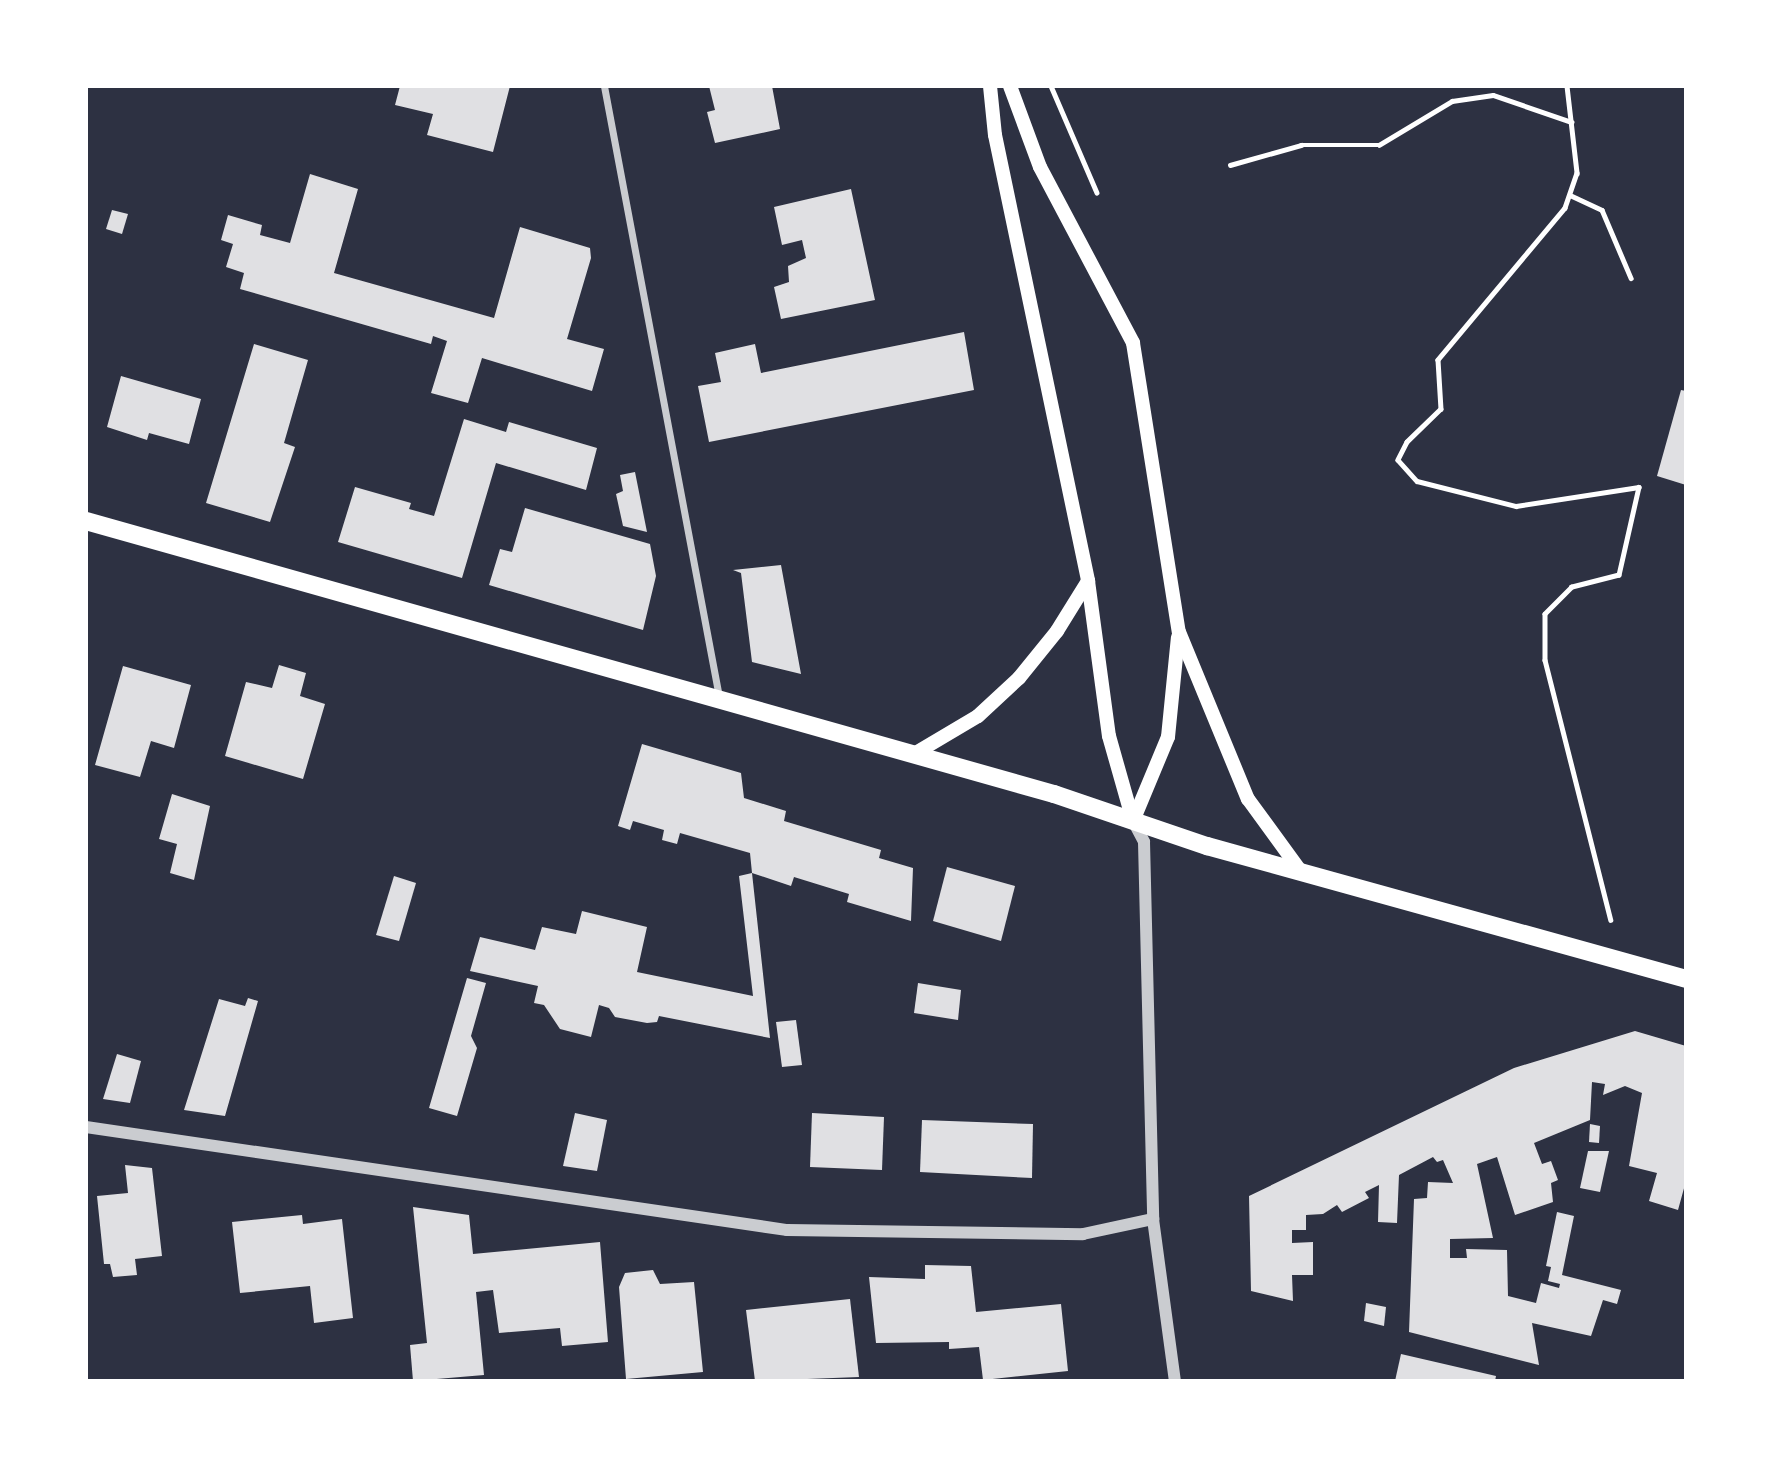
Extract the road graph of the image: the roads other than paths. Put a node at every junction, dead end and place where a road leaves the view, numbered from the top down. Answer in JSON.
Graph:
{"nodes":[{"id":1,"x":604,"y":86,"type":"edge"},
{"id":2,"x":990,"y":86,"type":"edge"},
{"id":3,"x":1010,"y":86,"type":"edge"},
{"id":4,"x":86,"y":521,"type":"edge"},
{"id":5,"x":1088,"y":581,"type":"junction"},
{"id":6,"x":1179,"y":632,"type":"junction"},
{"id":7,"x":719,"y":699,"type":"junction"},
{"id":8,"x":914,"y":754,"type":"junction"},
{"id":9,"x":1133,"y":821,"type":"junction"},
{"id":10,"x":1299,"y":869,"type":"junction"},
{"id":11,"x":1686,"y":979,"type":"edge"},
{"id":12,"x":86,"y":1126,"type":"edge"},
{"id":13,"x":1153,"y":1219,"type":"junction"},
{"id":14,"x":1175,"y":1381,"type":"edge"}],
"edges":[{"from":1,"to":7,"type":"street"},
{"from":2,"to":5,"type":"main road"},
{"from":3,"to":6,"type":"main road"},
{"from":4,"to":7,"type":"main road"},
{"from":5,"to":8,"type":"main road"},
{"from":5,"to":9,"type":"main road"},
{"from":6,"to":9,"type":"main road"},
{"from":6,"to":10,"type":"main road"},
{"from":7,"to":8,"type":"main road"},
{"from":8,"to":9,"type":"main road"},
{"from":9,"to":10,"type":"main road"},
{"from":9,"to":13,"type":"street"},
{"from":10,"to":11,"type":"main road"},
{"from":12,"to":13,"type":"street"},
{"from":13,"to":14,"type":"street"}]}
